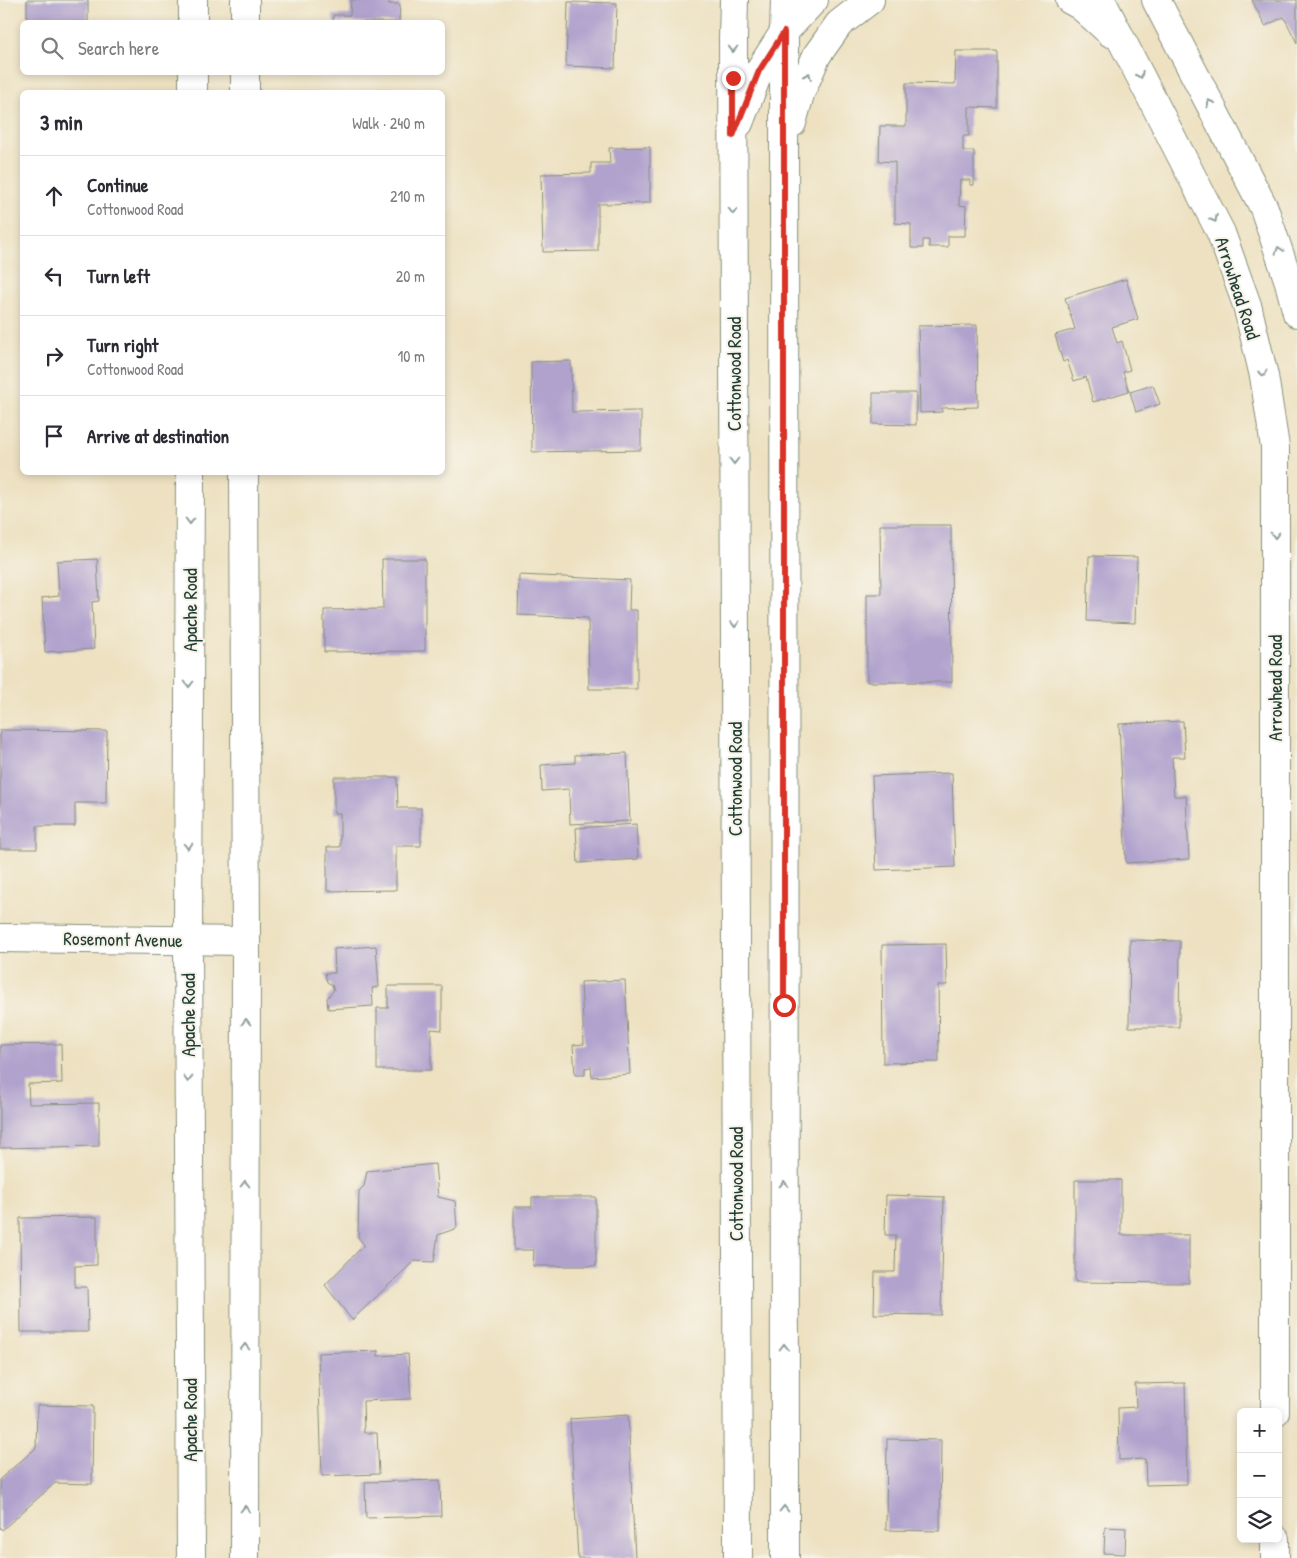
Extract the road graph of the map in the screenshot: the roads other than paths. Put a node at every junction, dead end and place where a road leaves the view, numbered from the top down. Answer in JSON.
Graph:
{"nodes":[{"id":1,"x":193,"y":0,"type":"edge"},
{"id":2,"x":245,"y":0,"type":"edge"},
{"id":3,"x":734,"y":0,"type":"edge"},
{"id":4,"x":785,"y":0,"type":"edge"},
{"id":5,"x":814,"y":0,"type":"edge"},
{"id":6,"x":870,"y":0,"type":"edge"},
{"id":7,"x":1070,"y":0,"type":"edge"},
{"id":8,"x":1101,"y":0,"type":"edge"},
{"id":9,"x":1135,"y":0,"type":"edge"},
{"id":10,"x":1156,"y":0,"type":"edge"},
{"id":11,"x":193,"y":20,"type":"edge"},
{"id":12,"x":245,"y":20,"type":"edge"},
{"id":13,"x":784,"y":32,"type":"junction"},
{"id":14,"x":1178,"y":42,"type":"junction"},
{"id":15,"x":1124,"y":45,"type":"junction"},
{"id":16,"x":193,"y":75,"type":"edge"},
{"id":17,"x":245,"y":75,"type":"edge"},
{"id":18,"x":193,"y":90,"type":"edge"},
{"id":19,"x":245,"y":90,"type":"edge"},
{"id":20,"x":733,"y":136,"type":"junction"},
{"id":21,"x":784,"y":156,"type":"junction"},
{"id":22,"x":1297,"y":313,"type":"edge"},
{"id":23,"x":190,"y":475,"type":"edge"},
{"id":24,"x":244,"y":475,"type":"edge"},
{"id":25,"x":0,"y":938,"type":"edge"},
{"id":26,"x":188,"y":940,"type":"junction"},
{"id":27,"x":246,"y":941,"type":"junction"},
{"id":28,"x":1275,"y":1408,"type":"edge"},
{"id":29,"x":1275,"y":1543,"type":"edge"},
{"id":30,"x":191,"y":1558,"type":"edge"},
{"id":31,"x":245,"y":1558,"type":"edge"},
{"id":32,"x":738,"y":1558,"type":"edge"},
{"id":33,"x":784,"y":1558,"type":"edge"},
{"id":34,"x":1275,"y":1558,"type":"edge"}],
"edges":[{"from":1,"to":11,"type":"street"},
{"from":2,"to":12,"type":"street"},
{"from":3,"to":20,"type":"street","name":"Cottonwood Road","one_way":true},
{"from":4,"to":13,"type":"street"},
{"from":5,"to":13,"type":"street"},
{"from":21,"to":6,"type":"street","one_way":true},
{"from":7,"to":15,"type":"street"},
{"from":8,"to":15,"type":"street","name":"Arrowhead Road"},
{"from":9,"to":14,"type":"street"},
{"from":10,"to":14,"type":"street"},
{"from":13,"to":20,"type":"street"},
{"from":13,"to":21,"type":"street"},
{"from":22,"to":14,"type":"street","one_way":true},
{"from":15,"to":28,"type":"street","name":"Arrowhead Road","one_way":true},
{"from":16,"to":18,"type":"street"},
{"from":17,"to":19,"type":"street"},
{"from":20,"to":32,"type":"street","name":"Cottonwood Road","one_way":true},
{"from":33,"to":21,"type":"street","one_way":true},
{"from":23,"to":26,"type":"street","name":"Apache Road","one_way":true},
{"from":24,"to":27,"type":"street"},
{"from":25,"to":26,"type":"street","name":"Rosemont Avenue"},
{"from":26,"to":27,"type":"street","name":"Rosemont Avenue"},
{"from":26,"to":30,"type":"street","name":"Apache Road","one_way":true},
{"from":31,"to":27,"type":"street","one_way":true},
{"from":29,"to":34,"type":"street"}]}
